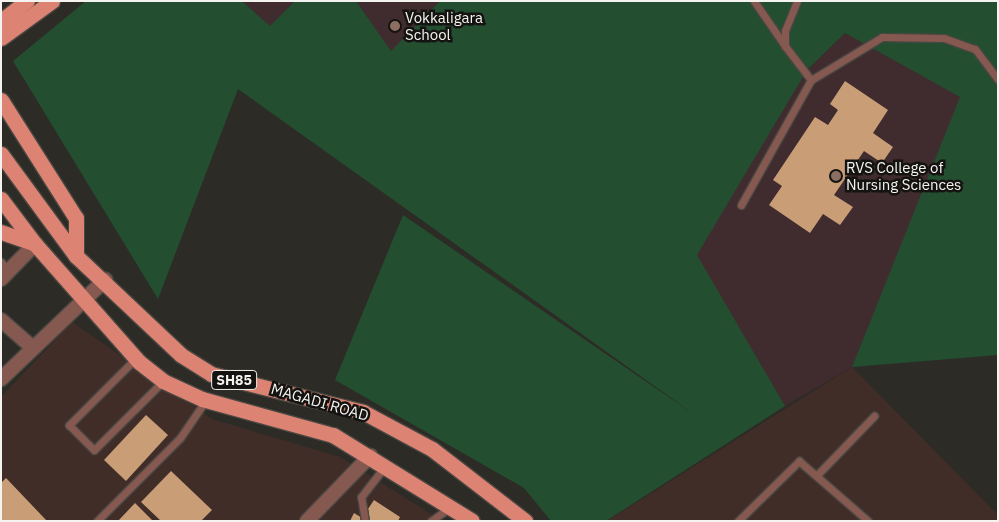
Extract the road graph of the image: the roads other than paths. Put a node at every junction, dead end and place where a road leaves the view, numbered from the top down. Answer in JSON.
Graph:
{"nodes":[{"id":1,"x":27,"y":1,"type":"edge"},
{"id":2,"x":52,"y":1,"type":"edge"},
{"id":3,"x":754,"y":1,"type":"edge"},
{"id":4,"x":797,"y":1,"type":"edge"},
{"id":5,"x":1,"y":20,"type":"edge"},
{"id":6,"x":1,"y":38,"type":"edge"},
{"id":7,"x":785,"y":46,"type":"junction"},
{"id":8,"x":998,"y":79,"type":"edge"},
{"id":9,"x":811,"y":80,"type":"junction"},
{"id":10,"x":1,"y":100,"type":"edge"},
{"id":11,"x":1,"y":154,"type":"edge"},
{"id":12,"x":1,"y":199,"type":"edge"},
{"id":13,"x":741,"y":205,"type":"dead end"},
{"id":14,"x":1,"y":232,"type":"edge"},
{"id":15,"x":35,"y":244,"type":"junction"},
{"id":16,"x":76,"y":256,"type":"junction"},
{"id":17,"x":4,"y":271,"type":"edge"},
{"id":18,"x":105,"y":280,"type":"junction"},
{"id":19,"x":84,"y":299,"type":"junction"},
{"id":20,"x":1,"y":320,"type":"edge"},
{"id":21,"x":32,"y":347,"type":"junction"},
{"id":22,"x":136,"y":358,"type":"junction"},
{"id":23,"x":1,"y":379,"type":"edge"},
{"id":24,"x":163,"y":381,"type":"junction"},
{"id":25,"x":206,"y":400,"type":"junction"},
{"id":26,"x":874,"y":416,"type":"dead end"},
{"id":27,"x":370,"y":456,"type":"junction"},
{"id":28,"x":386,"y":465,"type":"junction"},
{"id":29,"x":818,"y":474,"type":"junction"},
{"id":30,"x":452,"y":506,"type":"junction"},
{"id":31,"x":97,"y":521,"type":"edge"},
{"id":32,"x":307,"y":521,"type":"edge"},
{"id":33,"x":365,"y":521,"type":"edge"},
{"id":34,"x":431,"y":521,"type":"edge"},
{"id":35,"x":472,"y":521,"type":"edge"},
{"id":36,"x":525,"y":521,"type":"edge"},
{"id":37,"x":738,"y":521,"type":"edge"},
{"id":38,"x":868,"y":521,"type":"edge"}],
"edges":[{"from":1,"to":5,"type":"main road"},
{"from":2,"to":6,"type":"main road"},
{"from":3,"to":7,"type":"lane"},
{"from":4,"to":7,"type":"lane"},
{"from":7,"to":9,"type":"lane"},
{"from":8,"to":9,"type":"lane"},
{"from":9,"to":13,"type":"lane"},
{"from":10,"to":16,"type":"main road"},
{"from":11,"to":16,"type":"main road","name":"MAGADI ROAD","number":"SH85"},
{"from":12,"to":15,"type":"main road","name":"MAGADI ROAD","number":"SH85"},
{"from":14,"to":15,"type":"main road"},
{"from":15,"to":17,"type":"street"},
{"from":15,"to":19,"type":"main road","name":"MAGADI ROAD","number":"SH85"},
{"from":16,"to":18,"type":"main road","name":"MAGADI ROAD","number":"SH85"},
{"from":18,"to":19,"type":"street"},
{"from":18,"to":36,"type":"main road","name":"MAGADI ROAD","number":"SH85"},
{"from":19,"to":21,"type":"street"},
{"from":19,"to":22,"type":"main road","name":"MAGADI ROAD","number":"SH85"},
{"from":20,"to":21,"type":"street"},
{"from":21,"to":23,"type":"street"},
{"from":22,"to":24,"type":"main road","name":"MAGADI ROAD","number":"SH85"},
{"from":22,"to":24,"type":"lane"},
{"from":24,"to":25,"type":"main road","name":"MAGADI ROAD","number":"SH85"},
{"from":25,"to":27,"type":"main road","name":"MAGADI ROAD","number":"SH85"},
{"from":25,"to":31,"type":"lane"},
{"from":26,"to":29,"type":"lane"},
{"from":27,"to":28,"type":"main road","name":"MAGADI ROAD","number":"SH85"},
{"from":27,"to":32,"type":"street"},
{"from":28,"to":30,"type":"main road","name":"MAGADI ROAD","number":"SH85"},
{"from":28,"to":33,"type":"lane"},
{"from":29,"to":37,"type":"lane"},
{"from":29,"to":38,"type":"lane"},
{"from":30,"to":34,"type":"lane"},
{"from":30,"to":35,"type":"main road","name":"MAGADI ROAD","number":"SH85"}]}
